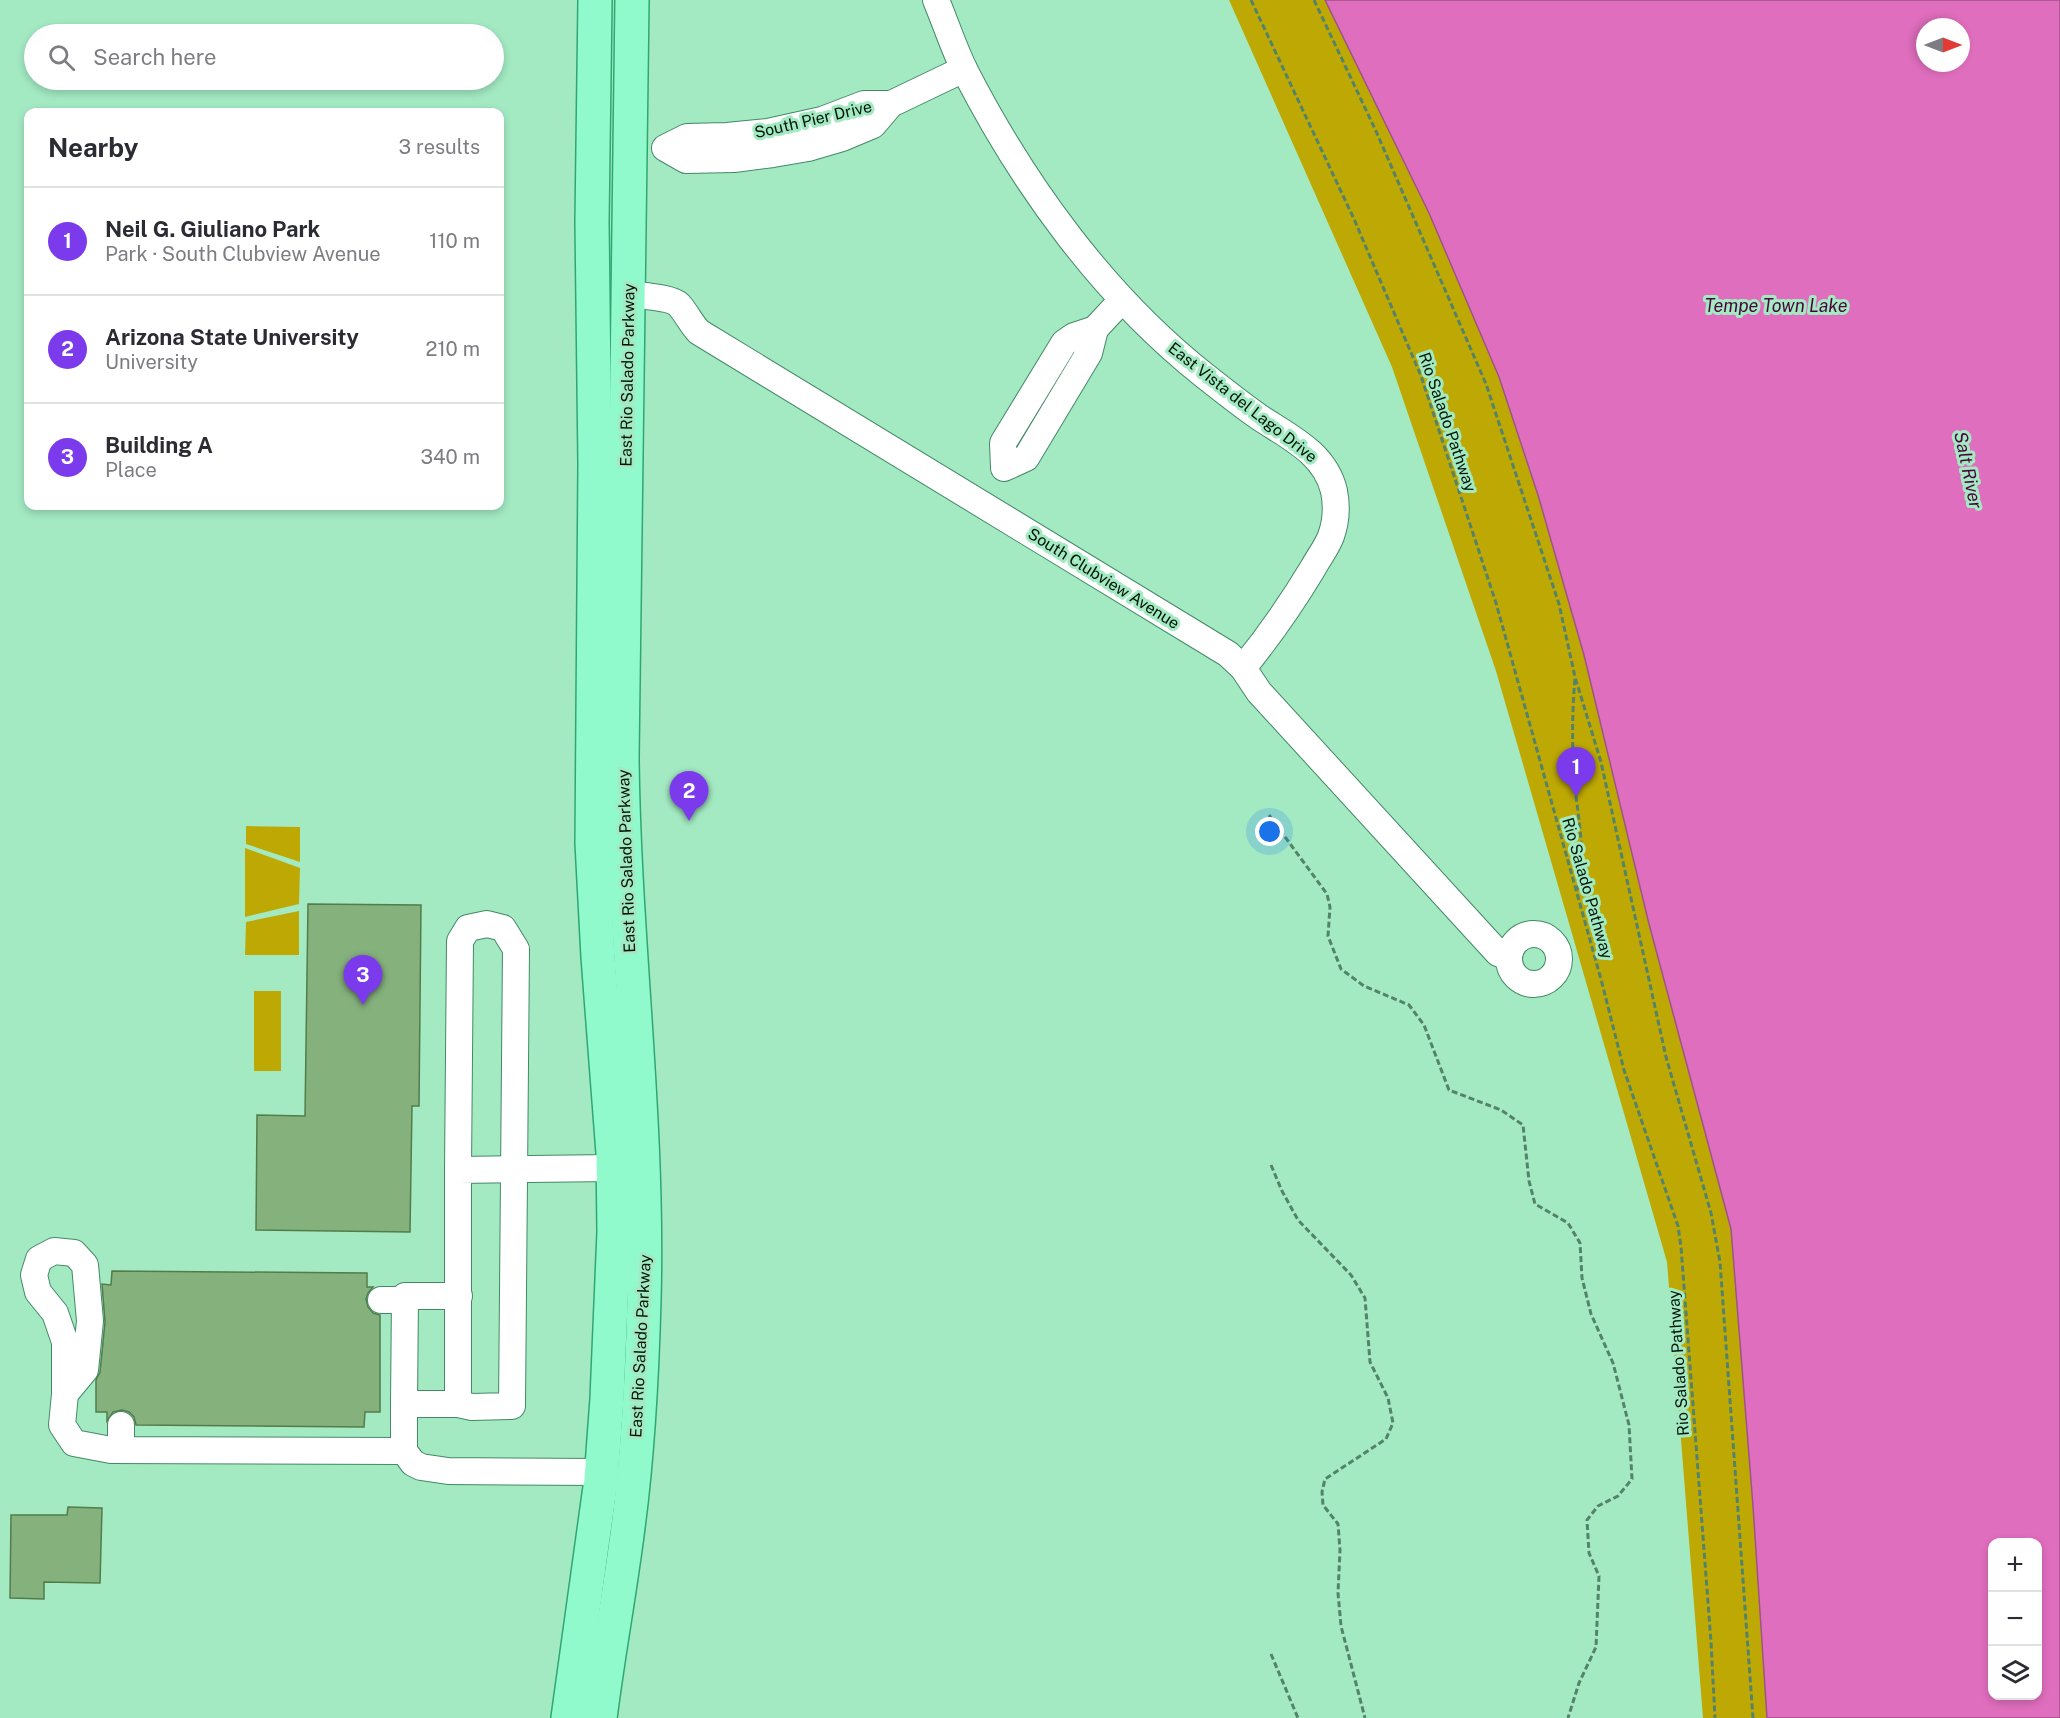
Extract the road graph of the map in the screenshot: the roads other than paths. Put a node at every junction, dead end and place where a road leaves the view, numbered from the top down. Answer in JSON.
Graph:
{"nodes":[{"id":1,"x":595,"y":0,"type":"edge"},
{"id":2,"x":633,"y":0,"type":"edge"},
{"id":3,"x":936,"y":0,"type":"edge"},
{"id":4,"x":964,"y":69,"type":"junction"},
{"id":5,"x":594,"y":145,"type":"junction"},
{"id":6,"x":631,"y":147,"type":"junction"},
{"id":7,"x":628,"y":294,"type":"junction"},
{"id":8,"x":1122,"y":300,"type":"junction"},
{"id":9,"x":982,"y":503,"type":"junction"},
{"id":10,"x":1243,"y":668,"type":"junction"},
{"id":11,"x":1509,"y":957,"type":"dead end"},
{"id":12,"x":613,"y":1168,"type":"junction"},
{"id":13,"x":515,"y":1169,"type":"junction"},
{"id":14,"x":458,"y":1170,"type":"junction"},
{"id":15,"x":459,"y":1296,"type":"junction"},
{"id":16,"x":64,"y":1394,"type":"junction"},
{"id":17,"x":404,"y":1404,"type":"junction"},
{"id":18,"x":458,"y":1404,"type":"junction"},
{"id":19,"x":404,"y":1451,"type":"junction"},
{"id":20,"x":601,"y":1472,"type":"junction"},
{"id":21,"x":568,"y":1718,"type":"edge"},
{"id":22,"x":600,"y":1718,"type":"edge"}],
"edges":[{"from":1,"to":5,"type":"main road","name":"East Rio Salado Parkway"},
{"from":2,"to":6,"type":"main road","name":"East Rio Salado Parkway"},
{"from":3,"to":4,"type":"street","name":"East Vista del Lago Drive"},
{"from":4,"to":6,"type":"street","name":"South Pier Drive"},
{"from":4,"to":8,"type":"street","name":"East Vista del Lago Drive"},
{"from":5,"to":6,"type":"street","name":"South Pier Drive"},
{"from":5,"to":12,"type":"main road","name":"East Rio Salado Parkway"},
{"from":6,"to":7,"type":"main road","name":"East Rio Salado Parkway"},
{"from":7,"to":9,"type":"street","name":"South Clubview Avenue"},
{"from":7,"to":22,"type":"main road","name":"East Rio Salado Parkway"},
{"from":8,"to":9,"type":"street"},
{"from":8,"to":10,"type":"street","name":"East Vista del Lago Drive"},
{"from":9,"to":10,"type":"street","name":"South Clubview Avenue"},
{"from":10,"to":11,"type":"street","name":"South Clubview Avenue"},
{"from":12,"to":13,"type":"street"},
{"from":12,"to":20,"type":"main road","name":"East Rio Salado Parkway"},
{"from":13,"to":14,"type":"street"},
{"from":13,"to":14,"type":"street"},
{"from":13,"to":18,"type":"street"},
{"from":14,"to":15,"type":"street"},
{"from":15,"to":17,"type":"street"},
{"from":15,"to":18,"type":"street"},
{"from":16,"to":16,"type":"street"},
{"from":16,"to":19,"type":"street"},
{"from":17,"to":18,"type":"street"},
{"from":17,"to":19,"type":"street"},
{"from":19,"to":20,"type":"street"},
{"from":20,"to":21,"type":"main road","name":"East Rio Salado Parkway"}]}
